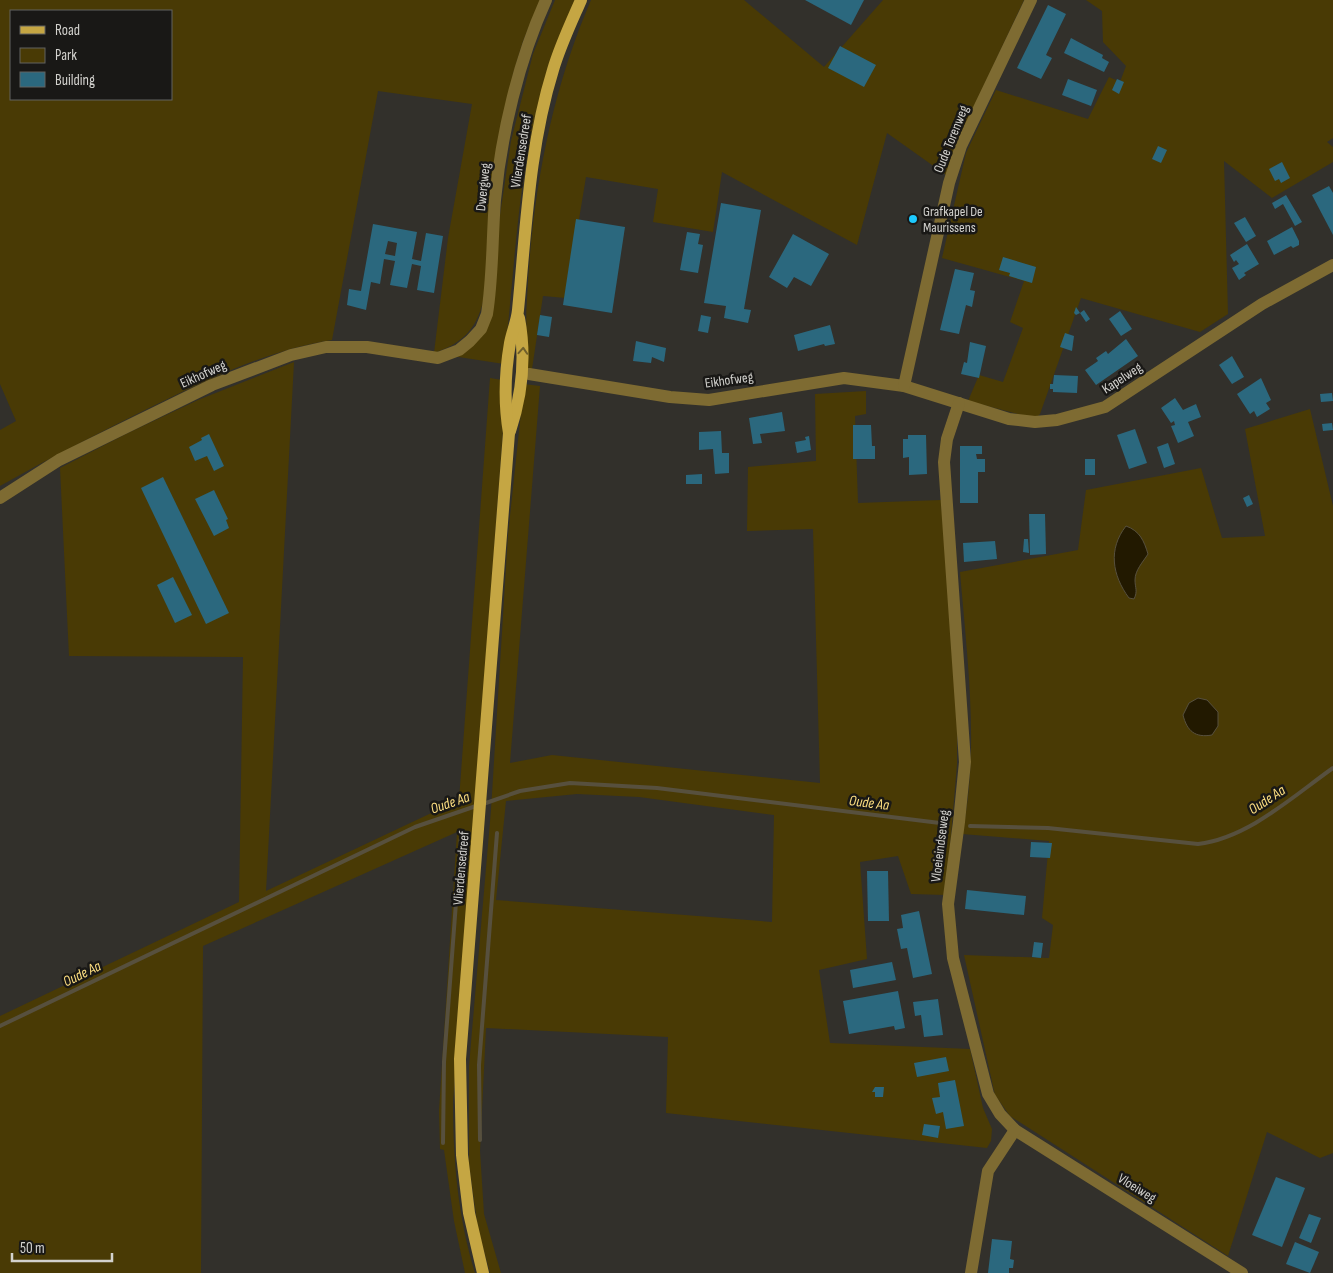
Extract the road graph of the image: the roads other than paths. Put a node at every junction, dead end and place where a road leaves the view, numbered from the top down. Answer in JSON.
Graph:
{"nodes":[{"id":1,"x":546,"y":0,"type":"edge"},
{"id":2,"x":581,"y":0,"type":"edge"},
{"id":3,"x":1031,"y":0,"type":"edge"},
{"id":4,"x":1333,"y":265,"type":"edge"},
{"id":5,"x":438,"y":358,"type":"joint"},
{"id":6,"x":530,"y":374,"type":"dead end"},
{"id":7,"x":904,"y":386,"type":"junction"},
{"id":8,"x":959,"y":403,"type":"junction"},
{"id":9,"x":0,"y":498,"type":"edge"},
{"id":10,"x":1015,"y":1130,"type":"junction"},
{"id":11,"x":484,"y":1273,"type":"edge"},
{"id":12,"x":971,"y":1273,"type":"edge"},
{"id":13,"x":1242,"y":1273,"type":"edge"}],
"edges":[{"from":1,"to":5,"type":"street","name":"Dwergweg"},
{"from":2,"to":11,"type":"main road","name":"Vlierdensedreef"},
{"from":3,"to":7,"type":"street","name":"Oude Torenweg"},
{"from":4,"to":8,"type":"street","name":"Kapelweg"},
{"from":5,"to":9,"type":"street","name":"Eikhofweg"},
{"from":6,"to":7,"type":"street","name":"Eikhofweg"},
{"from":7,"to":8,"type":"street","name":"Kapelweg"},
{"from":8,"to":10,"type":"street","name":"Vloeieindseweg"},
{"from":10,"to":12,"type":"street"},
{"from":10,"to":13,"type":"street","name":"Vloeiweg"}]}
